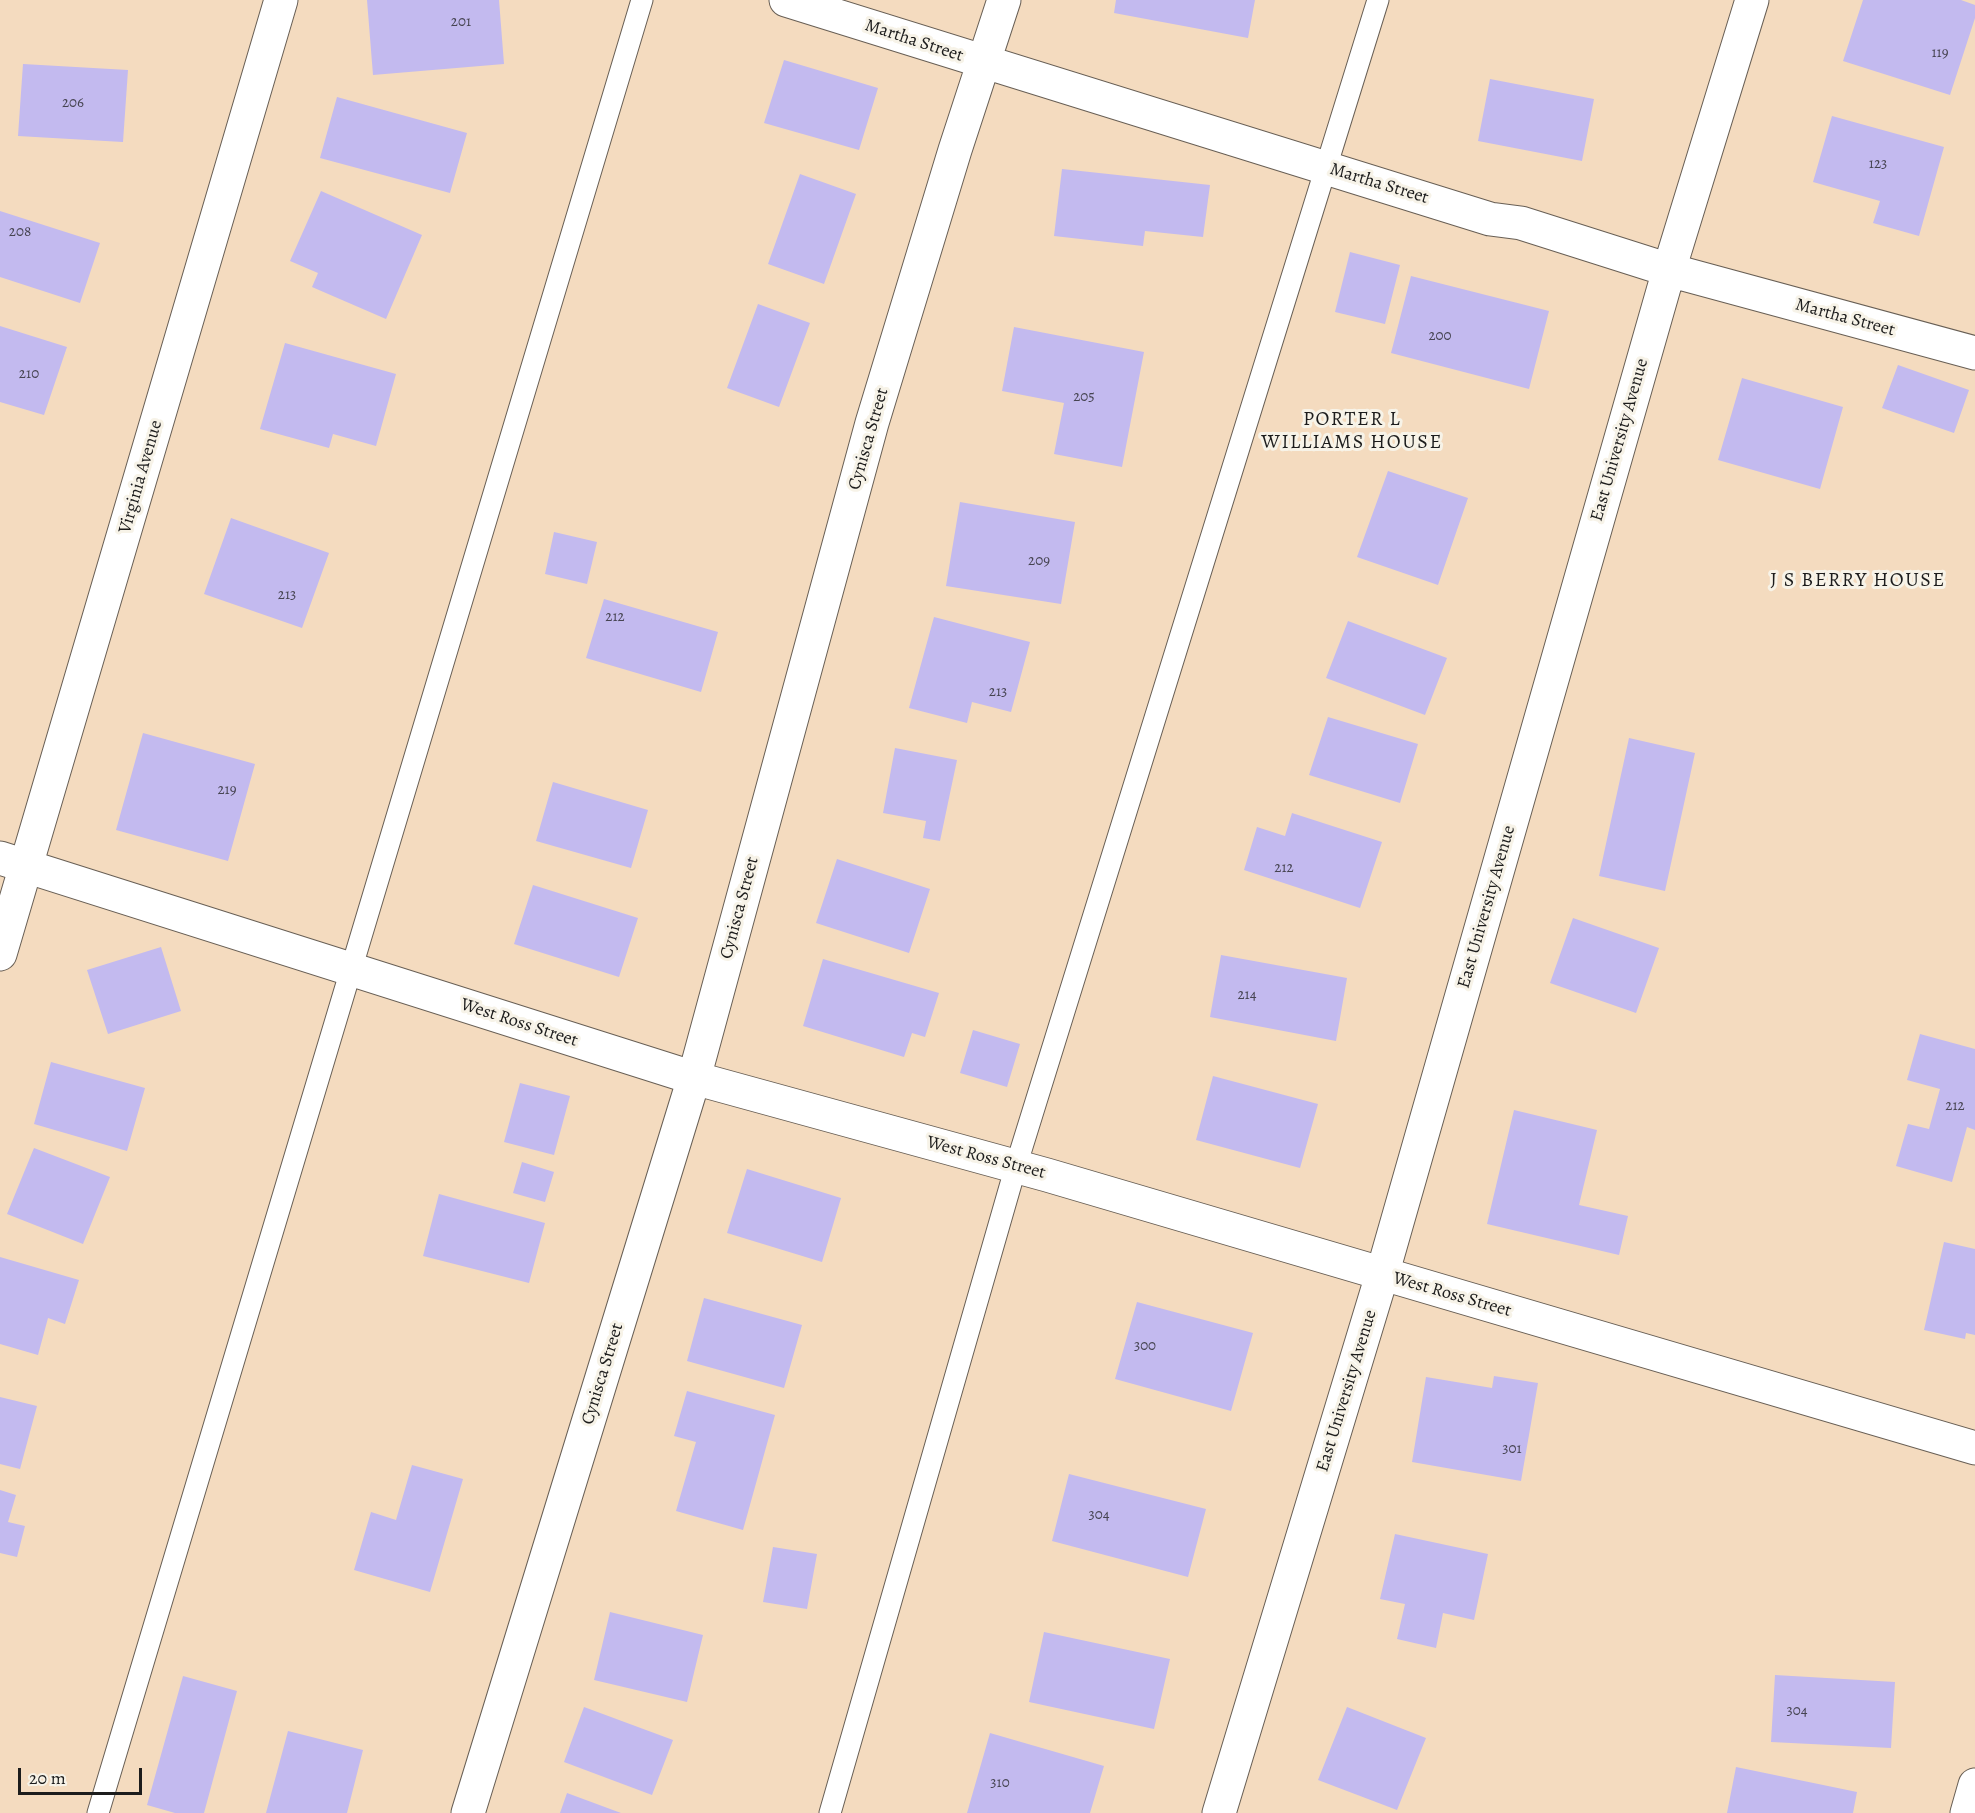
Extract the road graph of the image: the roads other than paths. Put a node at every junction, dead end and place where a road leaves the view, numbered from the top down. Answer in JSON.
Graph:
{"nodes":[{"id":1,"x":282,"y":0,"type":"edge"},
{"id":2,"x":642,"y":0,"type":"edge"},
{"id":3,"x":786,"y":0,"type":"edge"},
{"id":4,"x":1004,"y":0,"type":"edge"},
{"id":5,"x":1378,"y":0,"type":"edge"},
{"id":6,"x":1752,"y":0,"type":"edge"},
{"id":7,"x":984,"y":63,"type":"junction"},
{"id":8,"x":1325,"y":168,"type":"junction"},
{"id":9,"x":1669,"y":270,"type":"junction"},
{"id":10,"x":1975,"y":353,"type":"edge"},
{"id":11,"x":14,"y":862,"type":"edge"},
{"id":12,"x":0,"y":954,"type":"edge"},
{"id":13,"x":352,"y":970,"type":"junction"},
{"id":14,"x":694,"y":1078,"type":"junction"},
{"id":15,"x":1017,"y":1166,"type":"junction"},
{"id":16,"x":1382,"y":1275,"type":"junction"},
{"id":17,"x":1975,"y":1448,"type":"edge"},
{"id":18,"x":1975,"y":1785,"type":"edge"},
{"id":19,"x":98,"y":1813,"type":"edge"},
{"id":20,"x":468,"y":1813,"type":"edge"},
{"id":21,"x":830,"y":1813,"type":"edge"},
{"id":22,"x":1219,"y":1813,"type":"edge"},
{"id":23,"x":1966,"y":1813,"type":"edge"}],
"edges":[{"from":1,"to":11,"type":"street","name":"Virginia Avenue"},
{"from":2,"to":13,"type":"lane"},
{"from":3,"to":7,"type":"street","name":"Martha Street"},
{"from":4,"to":7,"type":"street","name":"Cynisca Street"},
{"from":5,"to":8,"type":"lane"},
{"from":6,"to":9,"type":"street","name":"East University Avenue"},
{"from":7,"to":8,"type":"street","name":"Martha Street"},
{"from":7,"to":14,"type":"street","name":"Cynisca Street"},
{"from":8,"to":9,"type":"street","name":"Martha Street"},
{"from":8,"to":15,"type":"lane"},
{"from":9,"to":10,"type":"street","name":"Martha Street"},
{"from":9,"to":16,"type":"street","name":"East University Avenue"},
{"from":11,"to":12,"type":"street","name":"Virginia Avenue"},
{"from":11,"to":13,"type":"street","name":"West Ross Street"},
{"from":13,"to":14,"type":"street","name":"West Ross Street"},
{"from":13,"to":19,"type":"lane"},
{"from":14,"to":15,"type":"street","name":"West Ross Street"},
{"from":14,"to":20,"type":"street","name":"Cynisca Street"},
{"from":15,"to":16,"type":"street","name":"West Ross Street"},
{"from":15,"to":21,"type":"lane"},
{"from":16,"to":17,"type":"street","name":"West Ross Street"},
{"from":16,"to":22,"type":"street","name":"East University Avenue"},
{"from":18,"to":23,"type":"street"}]}
